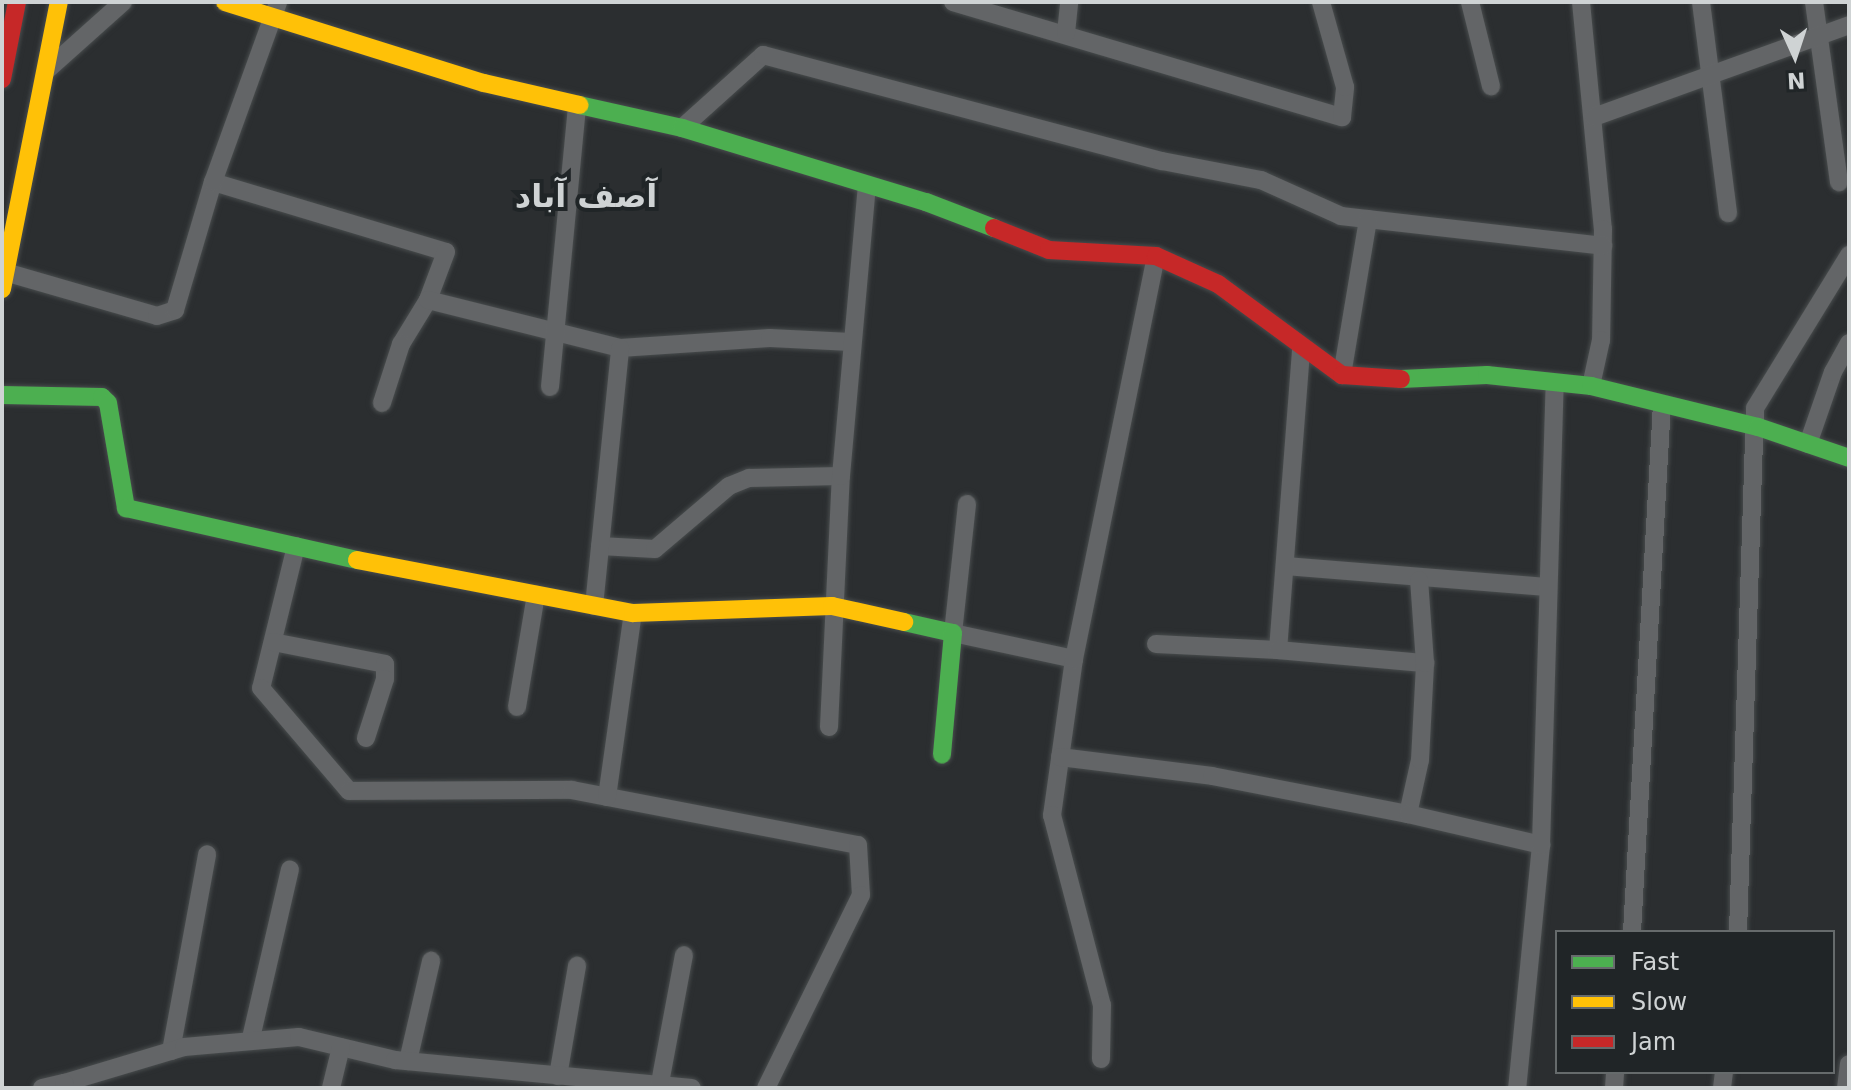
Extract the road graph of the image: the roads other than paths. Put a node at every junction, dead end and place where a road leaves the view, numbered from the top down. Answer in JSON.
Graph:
{"nodes":[{"id":1,"x":17,"y":2,"type":"edge"},
{"id":2,"x":59,"y":2,"type":"edge"},
{"id":3,"x":123,"y":2,"type":"edge"},
{"id":4,"x":225,"y":2,"type":"edge"},
{"id":5,"x":953,"y":2,"type":"edge"},
{"id":6,"x":1069,"y":2,"type":"edge"},
{"id":7,"x":1321,"y":2,"type":"edge"},
{"id":8,"x":1470,"y":2,"type":"edge"},
{"id":9,"x":1581,"y":2,"type":"edge"},
{"id":10,"x":1701,"y":2,"type":"edge"},
{"id":11,"x":1814,"y":2,"type":"edge"},
{"id":12,"x":274,"y":11,"type":"edge"},
{"id":13,"x":1849,"y":25,"type":"edge"},
{"id":14,"x":1066,"y":33,"type":"junction"},
{"id":15,"x":1818,"y":36,"type":"junction"},
{"id":16,"x":46,"y":71,"type":"junction"},
{"id":17,"x":1711,"y":75,"type":"junction"},
{"id":18,"x":2,"y":79,"type":"edge"},
{"id":19,"x":1491,"y":86,"type":"dead end"},
{"id":20,"x":577,"y":106,"type":"junction"},
{"id":21,"x":1594,"y":117,"type":"junction"},
{"id":22,"x":682,"y":128,"type":"junction"},
{"id":23,"x":213,"y":182,"type":"junction"},
{"id":24,"x":1839,"y":182,"type":"dead end"},
{"id":25,"x":867,"y":185,"type":"junction"},
{"id":26,"x":1728,"y":213,"type":"dead end"},
{"id":27,"x":1368,"y":219,"type":"junction"},
{"id":28,"x":1603,"y":246,"type":"junction"},
{"id":29,"x":1849,"y":255,"type":"edge"},
{"id":30,"x":1156,"y":256,"type":"junction"},
{"id":31,"x":4,"y":281,"type":"edge"},
{"id":32,"x":428,"y":300,"type":"junction"},
{"id":33,"x":553,"y":335,"type":"junction"},
{"id":34,"x":851,"y":342,"type":"junction"},
{"id":35,"x":1849,"y":343,"type":"edge"},
{"id":36,"x":620,"y":348,"type":"junction"},
{"id":37,"x":1301,"y":348,"type":"junction"},
{"id":38,"x":1342,"y":375,"type":"junction"},
{"id":39,"x":1555,"y":383,"type":"junction"},
{"id":40,"x":1591,"y":386,"type":"junction"},
{"id":41,"x":550,"y":387,"type":"dead end"},
{"id":42,"x":2,"y":395,"type":"edge"},
{"id":43,"x":382,"y":403,"type":"dead end"},
{"id":44,"x":1662,"y":404,"type":"junction"},
{"id":45,"x":1758,"y":427,"type":"junction"},
{"id":46,"x":1808,"y":444,"type":"junction"},
{"id":47,"x":1849,"y":458,"type":"edge"},
{"id":48,"x":841,"y":476,"type":"junction"},
{"id":49,"x":967,"y":504,"type":"dead end"},
{"id":50,"x":296,"y":546,"type":"junction"},
{"id":51,"x":600,"y":546,"type":"junction"},
{"id":52,"x":1285,"y":566,"type":"junction"},
{"id":53,"x":1419,"y":580,"type":"junction"},
{"id":54,"x":1547,"y":587,"type":"junction"},
{"id":55,"x":536,"y":595,"type":"junction"},
{"id":56,"x":594,"y":606,"type":"junction"},
{"id":57,"x":832,"y":606,"type":"junction"},
{"id":58,"x":633,"y":613,"type":"junction"},
{"id":59,"x":953,"y":633,"type":"junction"},
{"id":60,"x":273,"y":642,"type":"junction"},
{"id":61,"x":1156,"y":644,"type":"dead end"},
{"id":62,"x":1278,"y":650,"type":"junction"},
{"id":63,"x":1074,"y":659,"type":"junction"},
{"id":64,"x":1425,"y":663,"type":"junction"},
{"id":65,"x":517,"y":707,"type":"dead end"},
{"id":66,"x":829,"y":727,"type":"dead end"},
{"id":67,"x":366,"y":738,"type":"dead end"},
{"id":68,"x":942,"y":755,"type":"dead end"},
{"id":69,"x":1060,"y":757,"type":"junction"},
{"id":70,"x":607,"y":797,"type":"junction"},
{"id":71,"x":1408,"y":814,"type":"junction"},
{"id":72,"x":1541,"y":845,"type":"junction"},
{"id":73,"x":207,"y":854,"type":"dead end"},
{"id":74,"x":290,"y":869,"type":"dead end"},
{"id":75,"x":1632,"y":930,"type":"edge"},
{"id":76,"x":1738,"y":930,"type":"edge"},
{"id":77,"x":684,"y":955,"type":"dead end"},
{"id":78,"x":431,"y":961,"type":"dead end"},
{"id":79,"x":577,"y":966,"type":"dead end"},
{"id":80,"x":251,"y":1038,"type":"junction"},
{"id":81,"x":341,"y":1047,"type":"junction"},
{"id":82,"x":171,"y":1051,"type":"junction"},
{"id":83,"x":1101,"y":1059,"type":"dead end"},
{"id":84,"x":408,"y":1061,"type":"junction"},
{"id":85,"x":1849,"y":1064,"type":"edge"},
{"id":86,"x":558,"y":1076,"type":"junction"},
{"id":87,"x":660,"y":1083,"type":"junction"},
{"id":88,"x":64,"y":1086,"type":"edge"},
{"id":89,"x":42,"y":1088,"type":"edge"},
{"id":90,"x":331,"y":1088,"type":"edge"},
{"id":91,"x":692,"y":1088,"type":"edge"},
{"id":92,"x":766,"y":1088,"type":"edge"},
{"id":93,"x":1517,"y":1088,"type":"edge"},
{"id":94,"x":1846,"y":1088,"type":"edge"}],
"edges":[{"from":1,"to":18,"type":"main road"},
{"from":2,"to":16,"type":"main road"},
{"from":3,"to":16,"type":"street"},
{"from":4,"to":12,"type":"main road"},
{"from":5,"to":14,"type":"street"},
{"from":6,"to":14,"type":"street"},
{"from":7,"to":14,"type":"street"},
{"from":8,"to":19,"type":"street"},
{"from":9,"to":21,"type":"street"},
{"from":10,"to":17,"type":"street"},
{"from":11,"to":15,"type":"street"},
{"from":12,"to":20,"type":"main road"},
{"from":12,"to":23,"type":"street"},
{"from":13,"to":15,"type":"street"},
{"from":15,"to":17,"type":"street"},
{"from":15,"to":24,"type":"street"},
{"from":16,"to":31,"type":"main road"},
{"from":17,"to":21,"type":"street"},
{"from":17,"to":26,"type":"street"},
{"from":20,"to":22,"type":"main road"},
{"from":20,"to":33,"type":"street"},
{"from":21,"to":28,"type":"street"},
{"from":22,"to":25,"type":"main road"},
{"from":22,"to":27,"type":"street"},
{"from":23,"to":31,"type":"street"},
{"from":23,"to":32,"type":"street"},
{"from":25,"to":30,"type":"main road"},
{"from":25,"to":34,"type":"street"},
{"from":27,"to":28,"type":"street"},
{"from":27,"to":38,"type":"street"},
{"from":28,"to":40,"type":"street"},
{"from":29,"to":45,"type":"street"},
{"from":30,"to":37,"type":"main road"},
{"from":30,"to":63,"type":"street"},
{"from":32,"to":33,"type":"street"},
{"from":32,"to":43,"type":"street"},
{"from":33,"to":36,"type":"street"},
{"from":33,"to":41,"type":"street"},
{"from":34,"to":36,"type":"street"},
{"from":34,"to":48,"type":"street"},
{"from":35,"to":46,"type":"street"},
{"from":36,"to":51,"type":"street"},
{"from":37,"to":38,"type":"main road"},
{"from":37,"to":52,"type":"street"},
{"from":38,"to":39,"type":"main road"},
{"from":39,"to":40,"type":"main road"},
{"from":39,"to":54,"type":"street"},
{"from":40,"to":44,"type":"main road"},
{"from":42,"to":50,"type":"main road"},
{"from":44,"to":45,"type":"main road"},
{"from":44,"to":75,"type":"street"},
{"from":45,"to":46,"type":"main road"},
{"from":45,"to":76,"type":"street"},
{"from":46,"to":47,"type":"main road"},
{"from":48,"to":51,"type":"street"},
{"from":48,"to":57,"type":"street"},
{"from":49,"to":59,"type":"street"},
{"from":50,"to":55,"type":"main road"},
{"from":50,"to":60,"type":"street"},
{"from":51,"to":56,"type":"street"},
{"from":52,"to":53,"type":"street"},
{"from":52,"to":62,"type":"street"},
{"from":53,"to":54,"type":"street"},
{"from":53,"to":64,"type":"street"},
{"from":54,"to":72,"type":"street"},
{"from":55,"to":56,"type":"main road"},
{"from":55,"to":65,"type":"street"},
{"from":56,"to":58,"type":"main road"},
{"from":57,"to":58,"type":"main road"},
{"from":57,"to":59,"type":"main road"},
{"from":57,"to":66,"type":"street"},
{"from":58,"to":70,"type":"street"},
{"from":59,"to":63,"type":"street"},
{"from":59,"to":68,"type":"main road"},
{"from":60,"to":67,"type":"street"},
{"from":60,"to":70,"type":"street"},
{"from":61,"to":62,"type":"street"},
{"from":62,"to":64,"type":"street"},
{"from":63,"to":69,"type":"street"},
{"from":64,"to":71,"type":"street"},
{"from":69,"to":71,"type":"street"},
{"from":69,"to":83,"type":"street"},
{"from":70,"to":92,"type":"street"},
{"from":71,"to":72,"type":"street"},
{"from":72,"to":93,"type":"street"},
{"from":73,"to":82,"type":"street"},
{"from":74,"to":80,"type":"street"},
{"from":77,"to":87,"type":"street"},
{"from":78,"to":84,"type":"street"},
{"from":79,"to":86,"type":"street"},
{"from":80,"to":81,"type":"street"},
{"from":80,"to":82,"type":"street"},
{"from":81,"to":84,"type":"street"},
{"from":81,"to":90,"type":"street"},
{"from":82,"to":88,"type":"street"},
{"from":84,"to":86,"type":"street"},
{"from":85,"to":94,"type":"street"},
{"from":86,"to":87,"type":"street"},
{"from":87,"to":91,"type":"street"},
{"from":88,"to":89,"type":"street"}]}
